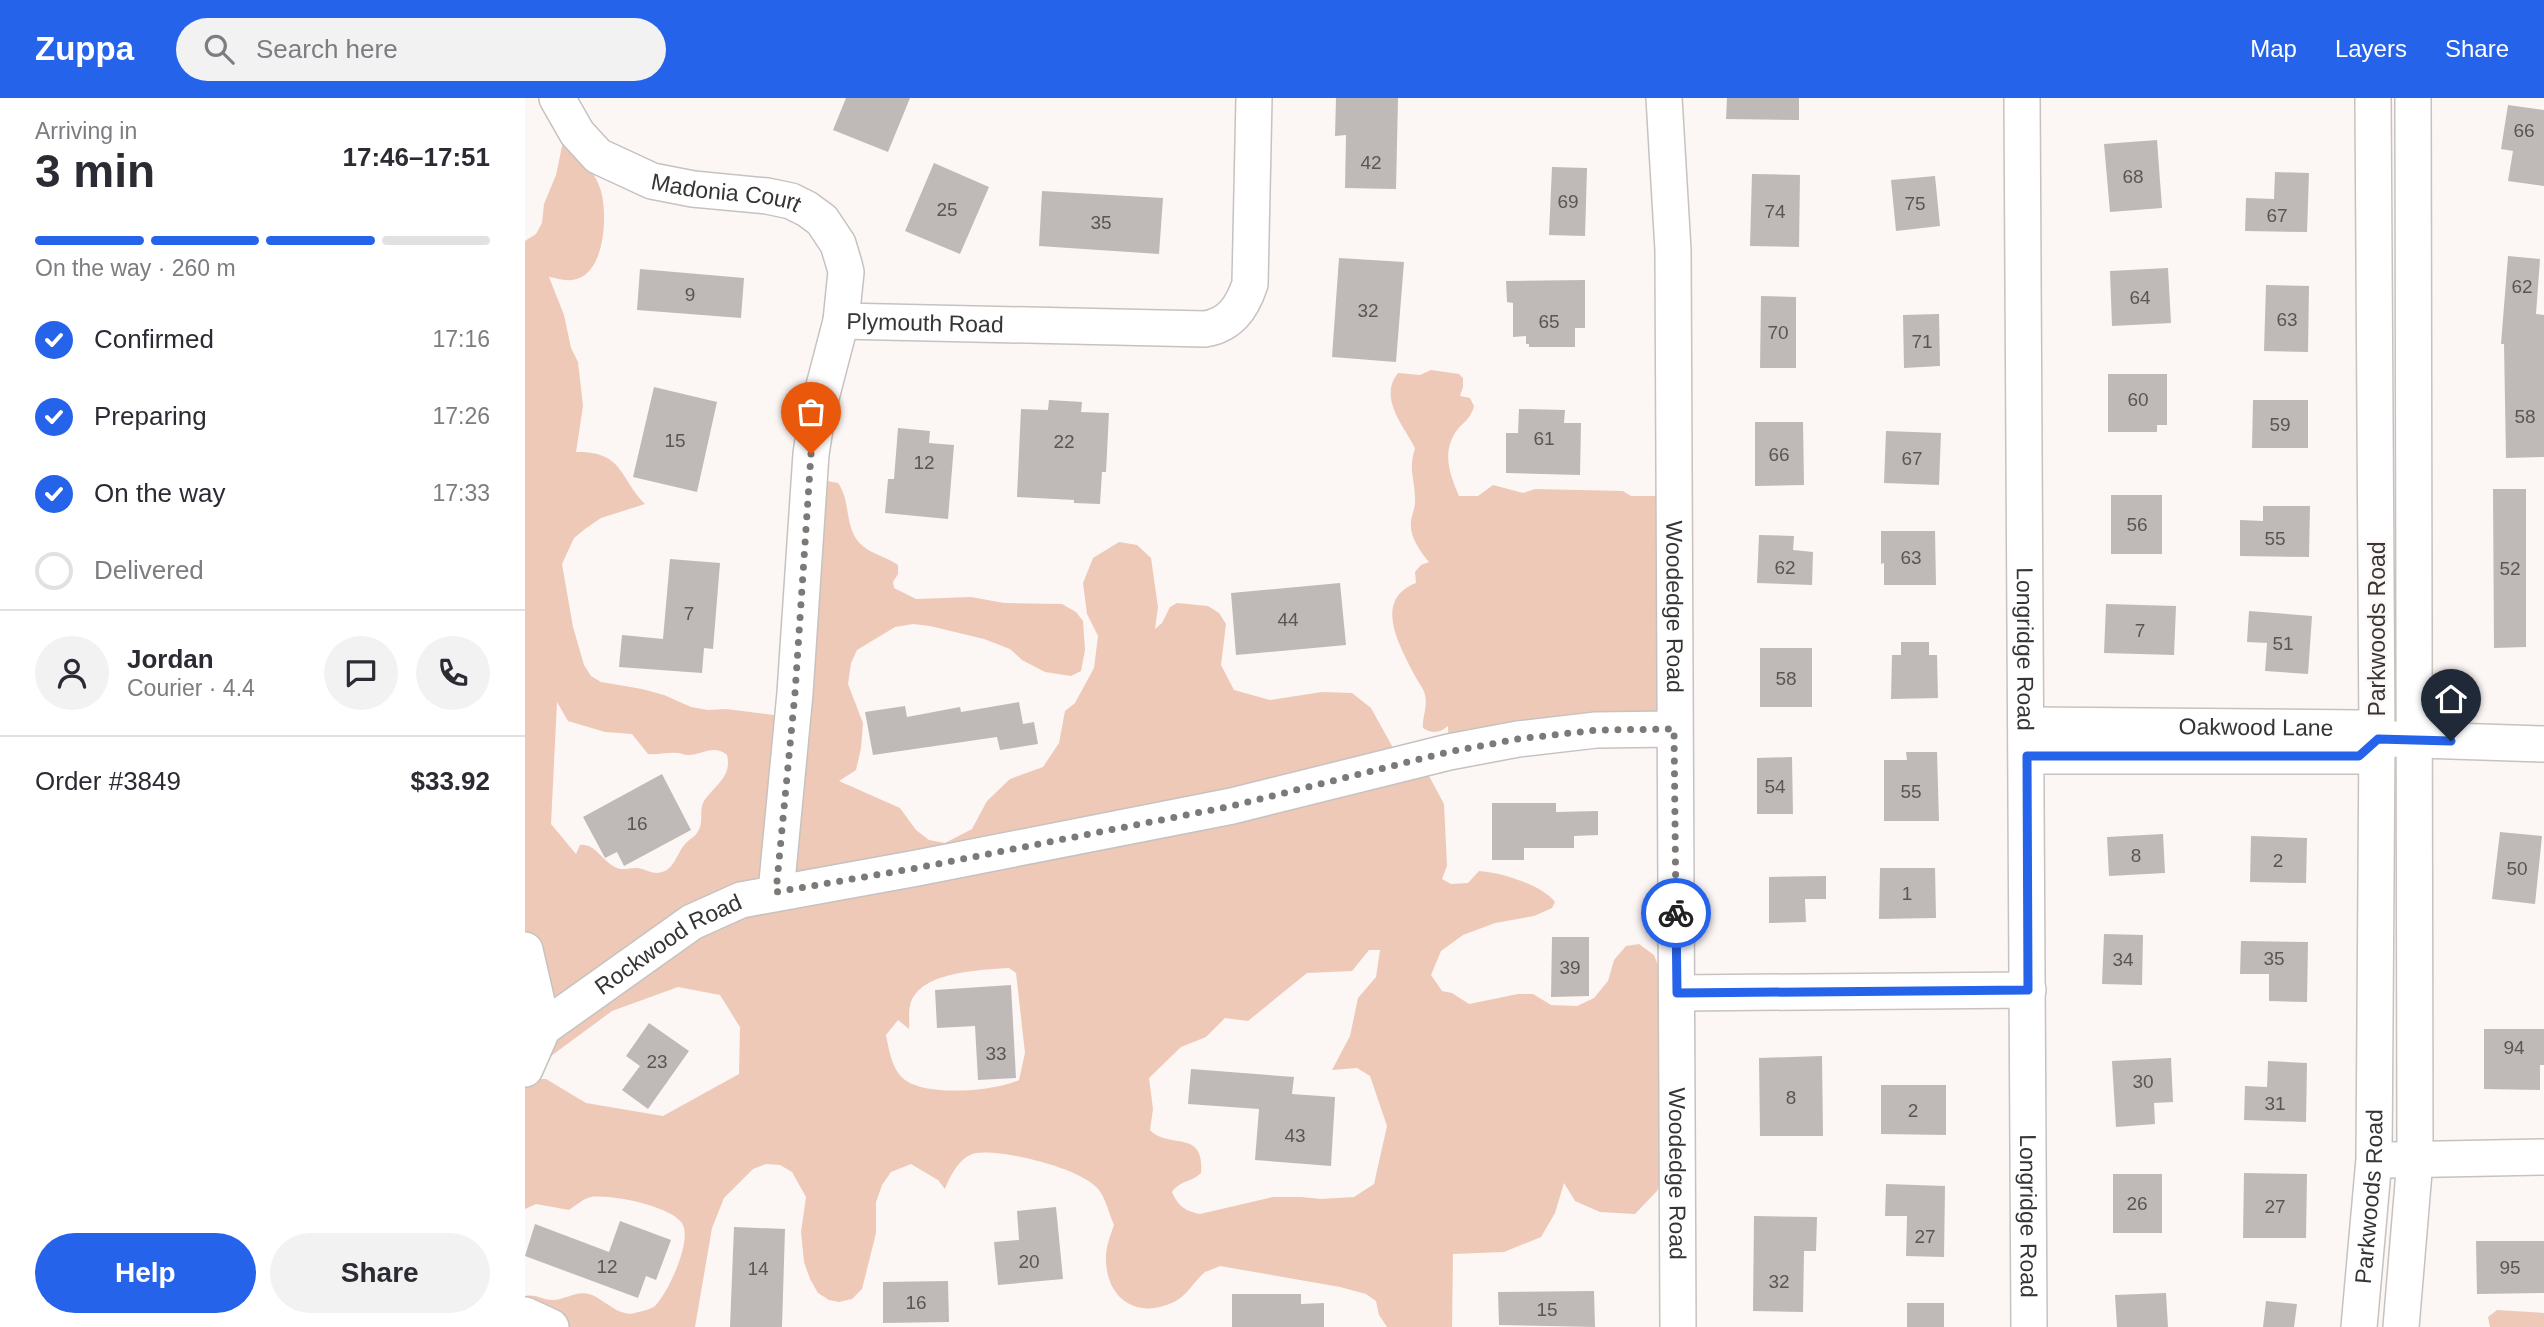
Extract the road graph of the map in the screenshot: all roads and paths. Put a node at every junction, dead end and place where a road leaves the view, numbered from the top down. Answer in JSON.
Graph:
{"nodes":[{"id":1,"x":557,"y":98,"type":"edge"},
{"id":2,"x":1254,"y":98,"type":"edge"},
{"id":3,"x":1664,"y":98,"type":"edge"},
{"id":4,"x":2022,"y":98,"type":"edge"},
{"id":5,"x":2373,"y":98,"type":"edge"},
{"id":6,"x":2413,"y":98,"type":"edge"},
{"id":7,"x":841,"y":321,"type":"junction"},
{"id":8,"x":1674,"y":729,"type":"junction"},
{"id":9,"x":2378,"y":739,"type":"junction"},
{"id":10,"x":2416,"y":740,"type":"junction"},
{"id":11,"x":2027,"y":741,"type":"junction"},
{"id":12,"x":2544,"y":744,"type":"edge"},
{"id":13,"x":776,"y":892,"type":"junction"},
{"id":14,"x":525,"y":950,"type":"edge"},
{"id":15,"x":2028,"y":990,"type":"junction"},
{"id":16,"x":1677,"y":993,"type":"junction"},
{"id":17,"x":543,"y":1028,"type":"junction"},
{"id":18,"x":525,"y":1069,"type":"edge"},
{"id":19,"x":2544,"y":1157,"type":"edge"},
{"id":20,"x":2374,"y":1159,"type":"junction"},
{"id":21,"x":2415,"y":1160,"type":"junction"},
{"id":22,"x":525,"y":1315,"type":"edge"},
{"id":23,"x":551,"y":1327,"type":"edge"},
{"id":24,"x":1678,"y":1327,"type":"edge"},
{"id":25,"x":2029,"y":1327,"type":"edge"},
{"id":26,"x":2359,"y":1327,"type":"edge"},
{"id":27,"x":2401,"y":1327,"type":"edge"}],
"edges":[{"from":1,"to":7,"type":"street","name":"Madonia Court"},
{"from":2,"to":7,"type":"street","name":"Plymouth Road"},
{"from":3,"to":8,"type":"street","name":"Woodedge Road"},
{"from":4,"to":11,"type":"street","name":"Longridge Road"},
{"from":5,"to":9,"type":"street","name":"Parkwoods Road"},
{"from":6,"to":10,"type":"street","name":"Parkwoods Road"},
{"from":7,"to":13,"type":"street","name":"Plymouth Road"},
{"from":8,"to":13,"type":"street","name":"Rockwood Road"},
{"from":8,"to":16,"type":"street","name":"Woodedge Road"},
{"from":9,"to":10,"type":"street"},
{"from":9,"to":11,"type":"street","name":"Oakwood Lane"},
{"from":9,"to":20,"type":"street","name":"Parkwoods Road"},
{"from":10,"to":12,"type":"street"},
{"from":10,"to":21,"type":"street","name":"Parkwoods Road"},
{"from":11,"to":15,"type":"street","name":"Longridge Road"},
{"from":13,"to":17,"type":"street","name":"Rockwood Road"},
{"from":14,"to":17,"type":"street"},
{"from":15,"to":16,"type":"street"},
{"from":15,"to":25,"type":"street","name":"Longridge Road"},
{"from":16,"to":24,"type":"street","name":"Woodedge Road"},
{"from":17,"to":18,"type":"street"},
{"from":19,"to":21,"type":"street"},
{"from":20,"to":21,"type":"street"},
{"from":20,"to":26,"type":"street","name":"Parkwoods Road"},
{"from":21,"to":27,"type":"street","name":"Parkwoods Road"},
{"from":22,"to":23,"type":"street"}]}
